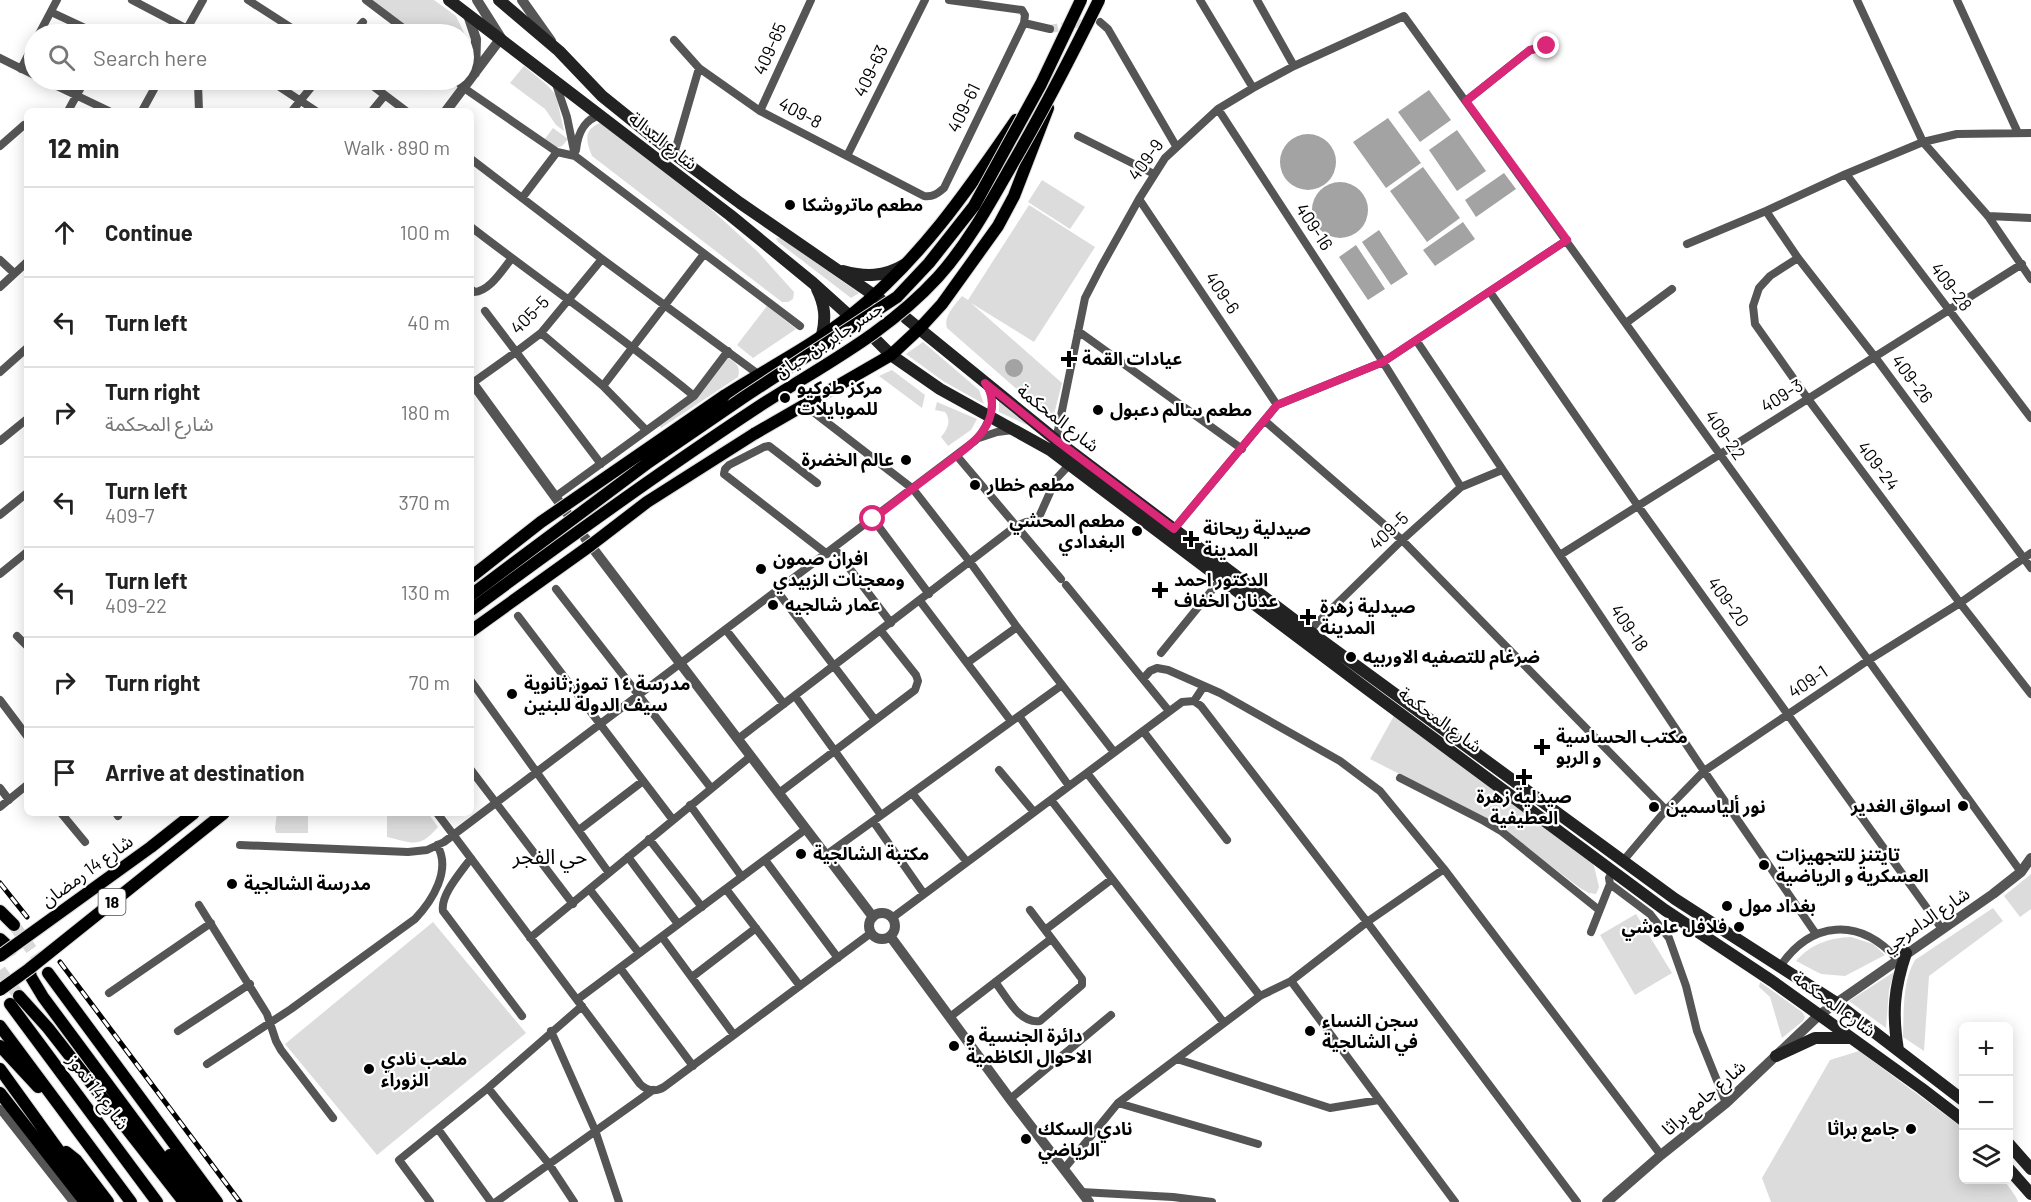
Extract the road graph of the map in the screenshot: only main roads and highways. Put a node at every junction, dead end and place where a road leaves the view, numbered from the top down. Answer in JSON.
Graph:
{"nodes":[{"id":1,"x":449,"y":0,"type":"edge"},
{"id":2,"x":499,"y":0,"type":"edge"},
{"id":3,"x":1081,"y":0,"type":"edge"},
{"id":4,"x":1099,"y":0,"type":"edge"},
{"id":5,"x":1041,"y":84,"type":"junction"},
{"id":6,"x":1055,"y":88,"type":"junction"},
{"id":7,"x":905,"y":265,"type":"junction"},
{"id":8,"x":834,"y":269,"type":"junction"},
{"id":9,"x":813,"y":283,"type":"junction"},
{"id":10,"x":878,"y":298,"type":"junction"},
{"id":11,"x":852,"y":318,"type":"junction"},
{"id":12,"x":906,"y":318,"type":"dead end"},
{"id":13,"x":920,"y":328,"type":"junction"},
{"id":14,"x":822,"y":335,"type":"junction"},
{"id":15,"x":876,"y":340,"type":"dead end"},
{"id":16,"x":891,"y":355,"type":"junction"},
{"id":17,"x":474,"y":575,"type":"edge"},
{"id":18,"x":474,"y":593,"type":"edge"},
{"id":19,"x":474,"y":608,"type":"edge"},
{"id":20,"x":474,"y":629,"type":"edge"},
{"id":21,"x":190,"y":816,"type":"edge"},
{"id":22,"x":220,"y":816,"type":"edge"},
{"id":23,"x":0,"y":911,"type":"edge"},
{"id":24,"x":14,"y":925,"type":"tunnel mouth"},
{"id":25,"x":0,"y":939,"type":"edge"},
{"id":26,"x":11,"y":949,"type":"junction"},
{"id":27,"x":0,"y":956,"type":"edge"},
{"id":28,"x":1902,"y":956,"type":"road end"},
{"id":29,"x":29,"y":969,"type":"junction"},
{"id":30,"x":48,"y":973,"type":"tunnel mouth"},
{"id":31,"x":0,"y":990,"type":"edge"},
{"id":32,"x":0,"y":1026,"type":"edge"},
{"id":33,"x":1851,"y":1038,"type":"junction"},
{"id":34,"x":0,"y":1046,"type":"edge"},
{"id":35,"x":1898,"y":1050,"type":"junction"},
{"id":36,"x":1776,"y":1056,"type":"road end"},
{"id":37,"x":0,"y":1070,"type":"edge"},
{"id":38,"x":0,"y":1093,"type":"edge"},
{"id":39,"x":51,"y":1096,"type":"junction"},
{"id":40,"x":1959,"y":1097,"type":"edge"},
{"id":41,"x":123,"y":1103,"type":"junction"},
{"id":42,"x":1959,"y":1117,"type":"edge"},
{"id":43,"x":57,"y":1148,"type":"junction"},
{"id":44,"x":2013,"y":1149,"type":"edge"},
{"id":45,"x":2031,"y":1169,"type":"edge"},
{"id":46,"x":2013,"y":1174,"type":"edge"},
{"id":47,"x":2031,"y":1194,"type":"edge"},
{"id":48,"x":86,"y":1202,"type":"edge"},
{"id":49,"x":96,"y":1202,"type":"edge"},
{"id":50,"x":108,"y":1202,"type":"edge"},
{"id":51,"x":131,"y":1202,"type":"edge"},
{"id":52,"x":157,"y":1202,"type":"edge"},
{"id":53,"x":184,"y":1202,"type":"edge"},
{"id":54,"x":195,"y":1202,"type":"edge"},
{"id":55,"x":206,"y":1202,"type":"edge"},
{"id":56,"x":217,"y":1202,"type":"edge"}],
"edges":[{"from":1,"to":9,"type":"main road","name":"شارع البدالة"},
{"from":2,"to":8,"type":"main road","name":"شارع البدالة"},
{"from":3,"to":5,"type":"main road","name":"جسر جابر بن حيان","bridge":true},
{"from":4,"to":6,"type":"main road","name":"جسر جابر بن حيان","bridge":true},
{"from":5,"to":7,"type":"main road","bridge":true},
{"from":5,"to":18,"type":"main road","name":"جسر جابر بن حيان","bridge":true},
{"from":6,"to":13,"type":"main road","bridge":true},
{"from":6,"to":19,"type":"main road","name":"جسر جابر بن حيان","bridge":true},
{"from":7,"to":8,"type":"main road"},
{"from":7,"to":10,"type":"main road"},
{"from":8,"to":10,"type":"main road","name":"شارع البدالة"},
{"from":9,"to":11,"type":"main road","name":"شارع البدالة"},
{"from":9,"to":14,"type":"main road"},
{"from":10,"to":11,"type":"main road"},
{"from":11,"to":14,"type":"main road"},
{"from":12,"to":13,"type":"main road","name":"شارع المحكمة"},
{"from":13,"to":16,"type":"main road"},
{"from":13,"to":35,"type":"main road","name":"شارع المحكمة"},
{"from":14,"to":17,"type":"main road","bridge":true},
{"from":15,"to":16,"type":"main road","name":"شارع المحكمة"},
{"from":16,"to":20,"type":"main road","bridge":true},
{"from":16,"to":33,"type":"main road","name":"شارع المحكمة"},
{"from":21,"to":26,"type":"main road","name":"شارع 14 رمضان","number":"18","bridge":true},
{"from":22,"to":29,"type":"main road","name":"شارع 14 رمضان","number":"18","bridge":true},
{"from":23,"to":24,"type":"main road"},
{"from":25,"to":26,"type":"main road"},
{"from":26,"to":27,"type":"main road","name":"شارع 14 رمضان","number":"18","bridge":true},
{"from":28,"to":35,"type":"main road"},
{"from":29,"to":31,"type":"main road","name":"شارع 14 رمضان","number":"18","bridge":true},
{"from":29,"to":41,"type":"main road"},
{"from":30,"to":56,"type":"main road"},
{"from":32,"to":39,"type":"main road"},
{"from":33,"to":36,"type":"main road"},
{"from":33,"to":42,"type":"main road","name":"شارع المحكمة"},
{"from":34,"to":39,"type":"main road"},
{"from":35,"to":40,"type":"main road","name":"شارع المحكمة"},
{"from":37,"to":43,"type":"main road"},
{"from":38,"to":48,"type":"main road"},
{"from":39,"to":51,"type":"main road"},
{"from":41,"to":54,"type":"main road"},
{"from":41,"to":55,"type":"main road"},
{"from":43,"to":49,"type":"main road"},
{"from":43,"to":50,"type":"main road"},
{"from":44,"to":45,"type":"main road"},
{"from":46,"to":47,"type":"main road"},
{"from":52,"to":53,"type":"main road","name":"شارع 14 تموز"}]}
